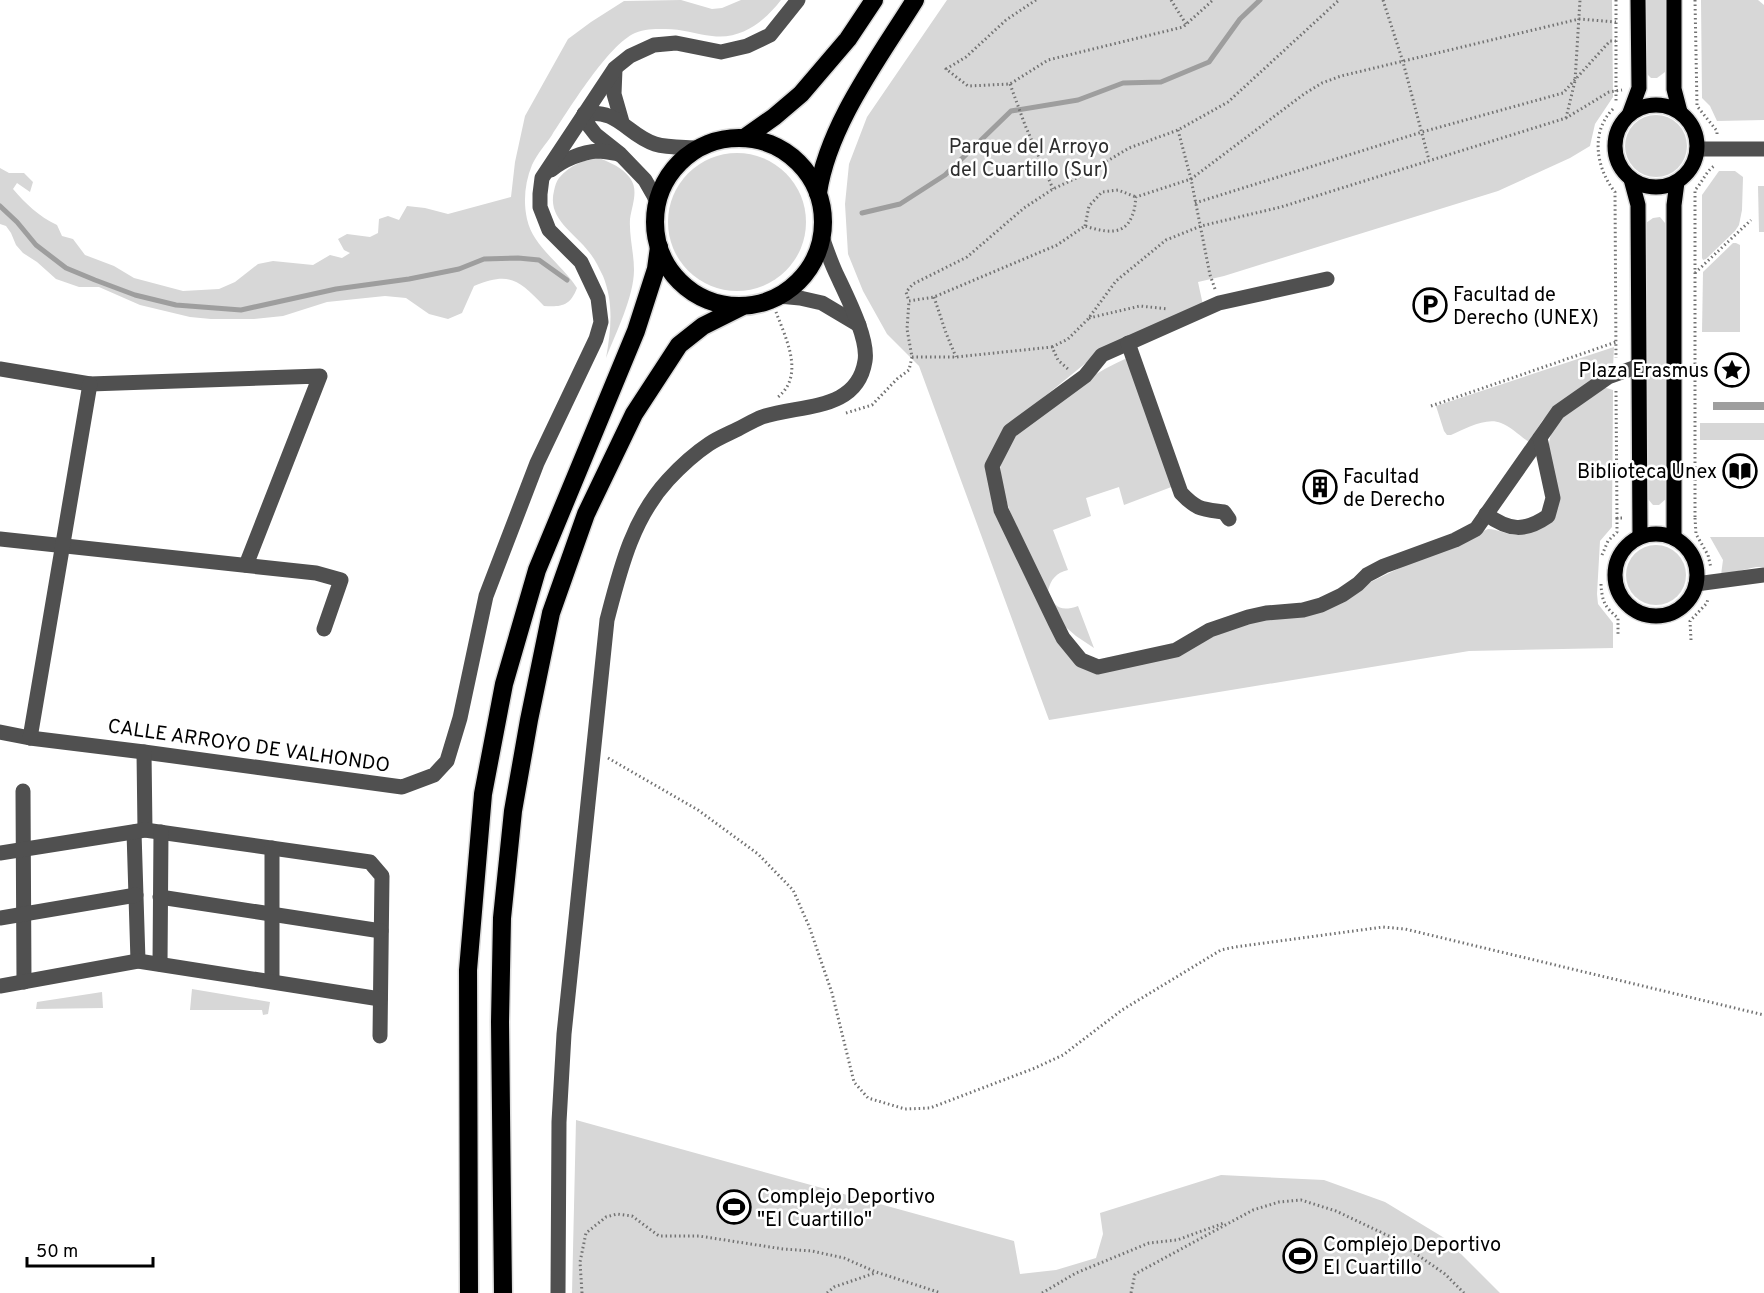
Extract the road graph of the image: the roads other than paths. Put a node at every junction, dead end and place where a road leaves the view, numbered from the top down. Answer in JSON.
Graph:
{"nodes":[{"id":1,"x":798,"y":0,"type":"edge"},
{"id":2,"x":874,"y":0,"type":"edge"},
{"id":3,"x":915,"y":0,"type":"edge"},
{"id":4,"x":1638,"y":0,"type":"edge"},
{"id":5,"x":1674,"y":0,"type":"edge"},
{"id":6,"x":615,"y":68,"type":"junction"},
{"id":7,"x":1680,"y":112,"type":"junction"},
{"id":8,"x":584,"y":114,"type":"junction"},
{"id":9,"x":1629,"y":115,"type":"junction"},
{"id":10,"x":622,"y":122,"type":"junction"},
{"id":11,"x":744,"y":138,"type":"junction"},
{"id":12,"x":698,"y":148,"type":"junction"},
{"id":13,"x":1697,"y":149,"type":"junction"},
{"id":14,"x":1764,"y":149,"type":"edge"},
{"id":15,"x":620,"y":154,"type":"junction"},
{"id":16,"x":542,"y":178,"type":"junction"},
{"id":17,"x":1631,"y":179,"type":"junction"},
{"id":18,"x":1677,"y":182,"type":"junction"},
{"id":19,"x":818,"y":193,"type":"junction"},
{"id":20,"x":657,"y":201,"type":"junction"},
{"id":21,"x":822,"y":237,"type":"junction"},
{"id":22,"x":659,"y":247,"type":"junction"},
{"id":23,"x":1327,"y":279,"type":"dead end"},
{"id":24,"x":774,"y":299,"type":"junction"},
{"id":25,"x":741,"y":307,"type":"junction"},
{"id":26,"x":859,"y":325,"type":"junction"},
{"id":27,"x":1128,"y":343,"type":"junction"},
{"id":28,"x":1639,"y":366,"type":"junction"},
{"id":29,"x":0,"y":369,"type":"edge"},
{"id":30,"x":90,"y":384,"type":"junction"},
{"id":31,"x":1540,"y":438,"type":"junction"},
{"id":32,"x":1486,"y":514,"type":"junction"},
{"id":33,"x":1229,"y":519,"type":"dead end"},
{"id":34,"x":1640,"y":537,"type":"junction"},
{"id":35,"x":1674,"y":538,"type":"junction"},
{"id":36,"x":0,"y":539,"type":"edge"},
{"id":37,"x":62,"y":546,"type":"junction"},
{"id":38,"x":246,"y":565,"type":"junction"},
{"id":39,"x":1764,"y":576,"type":"edge"},
{"id":40,"x":1696,"y":584,"type":"junction"},
{"id":41,"x":324,"y":629,"type":"dead end"},
{"id":42,"x":0,"y":732,"type":"edge"},
{"id":43,"x":30,"y":738,"type":"junction"},
{"id":44,"x":144,"y":752,"type":"junction"},
{"id":45,"x":23,"y":791,"type":"dead end"},
{"id":46,"x":139,"y":831,"type":"junction"},
{"id":47,"x":161,"y":832,"type":"junction"},
{"id":48,"x":272,"y":848,"type":"junction"},
{"id":49,"x":24,"y":849,"type":"junction"},
{"id":50,"x":0,"y":853,"type":"edge"},
{"id":51,"x":136,"y":895,"type":"junction"},
{"id":52,"x":160,"y":897,"type":"junction"},
{"id":53,"x":24,"y":914,"type":"junction"},
{"id":54,"x":272,"y":915,"type":"junction"},
{"id":55,"x":0,"y":918,"type":"edge"},
{"id":56,"x":381,"y":931,"type":"junction"},
{"id":57,"x":138,"y":961,"type":"junction"},
{"id":58,"x":160,"y":964,"type":"junction"},
{"id":59,"x":272,"y":981,"type":"junction"},
{"id":60,"x":24,"y":982,"type":"junction"},
{"id":61,"x":0,"y":986,"type":"edge"},
{"id":62,"x":380,"y":999,"type":"junction"},
{"id":63,"x":380,"y":1036,"type":"dead end"},
{"id":64,"x":469,"y":1293,"type":"edge"},
{"id":65,"x":503,"y":1293,"type":"edge"},
{"id":66,"x":558,"y":1293,"type":"edge"}],
"edges":[{"from":1,"to":6,"type":"street"},
{"from":2,"to":11,"type":"highway"},
{"from":3,"to":19,"type":"highway"},
{"from":4,"to":9,"type":"main road"},
{"from":5,"to":7,"type":"main road"},
{"from":6,"to":8,"type":"street"},
{"from":6,"to":10,"type":"street"},
{"from":7,"to":9,"type":"main road"},
{"from":7,"to":13,"type":"main road"},
{"from":8,"to":10,"type":"street"},
{"from":8,"to":15,"type":"street"},
{"from":8,"to":16,"type":"street"},
{"from":9,"to":17,"type":"main road"},
{"from":10,"to":12,"type":"street"},
{"from":11,"to":12,"type":"highway"},
{"from":11,"to":19,"type":"highway"},
{"from":12,"to":20,"type":"highway"},
{"from":13,"to":14,"type":"street"},
{"from":13,"to":18,"type":"main road"},
{"from":15,"to":16,"type":"street"},
{"from":15,"to":20,"type":"street"},
{"from":16,"to":44,"type":"street","name":"CALLE ARROYO DE VALHONDO"},
{"from":17,"to":18,"type":"main road"},
{"from":17,"to":28,"type":"main road"},
{"from":18,"to":35,"type":"main road"},
{"from":19,"to":21,"type":"highway"},
{"from":20,"to":22,"type":"highway"},
{"from":21,"to":24,"type":"highway"},
{"from":21,"to":26,"type":"street"},
{"from":22,"to":25,"type":"highway"},
{"from":22,"to":64,"type":"highway"},
{"from":23,"to":27,"type":"street"},
{"from":24,"to":25,"type":"highway"},
{"from":24,"to":26,"type":"street"},
{"from":25,"to":65,"type":"highway"},
{"from":26,"to":66,"type":"street"},
{"from":27,"to":32,"type":"street"},
{"from":27,"to":33,"type":"street"},
{"from":28,"to":31,"type":"street"},
{"from":28,"to":34,"type":"main road"},
{"from":29,"to":30,"type":"street"},
{"from":30,"to":37,"type":"street"},
{"from":30,"to":38,"type":"street"},
{"from":31,"to":32,"type":"street"},
{"from":31,"to":32,"type":"street"},
{"from":34,"to":35,"type":"main road"},
{"from":34,"to":40,"type":"main road"},
{"from":35,"to":40,"type":"main road"},
{"from":36,"to":37,"type":"street"},
{"from":37,"to":38,"type":"street"},
{"from":37,"to":43,"type":"street"},
{"from":38,"to":41,"type":"street"},
{"from":39,"to":40,"type":"street"},
{"from":42,"to":43,"type":"street","name":"CALLE ARROYO DE VALHONDO"},
{"from":43,"to":44,"type":"street","name":"CALLE ARROYO DE VALHONDO"},
{"from":44,"to":46,"type":"street"},
{"from":45,"to":49,"type":"street"},
{"from":46,"to":47,"type":"street"},
{"from":46,"to":49,"type":"street"},
{"from":46,"to":51,"type":"street"},
{"from":47,"to":48,"type":"street"},
{"from":47,"to":52,"type":"street"},
{"from":48,"to":54,"type":"street"},
{"from":48,"to":56,"type":"street"},
{"from":49,"to":50,"type":"street"},
{"from":49,"to":53,"type":"street"},
{"from":51,"to":53,"type":"street"},
{"from":51,"to":57,"type":"street"},
{"from":52,"to":54,"type":"street"},
{"from":52,"to":58,"type":"street"},
{"from":53,"to":55,"type":"street"},
{"from":53,"to":60,"type":"street"},
{"from":54,"to":56,"type":"street"},
{"from":54,"to":59,"type":"street"},
{"from":56,"to":62,"type":"street"},
{"from":57,"to":58,"type":"street"},
{"from":57,"to":60,"type":"street"},
{"from":58,"to":59,"type":"street"},
{"from":59,"to":62,"type":"street"},
{"from":60,"to":61,"type":"street"},
{"from":62,"to":63,"type":"street"}]}
